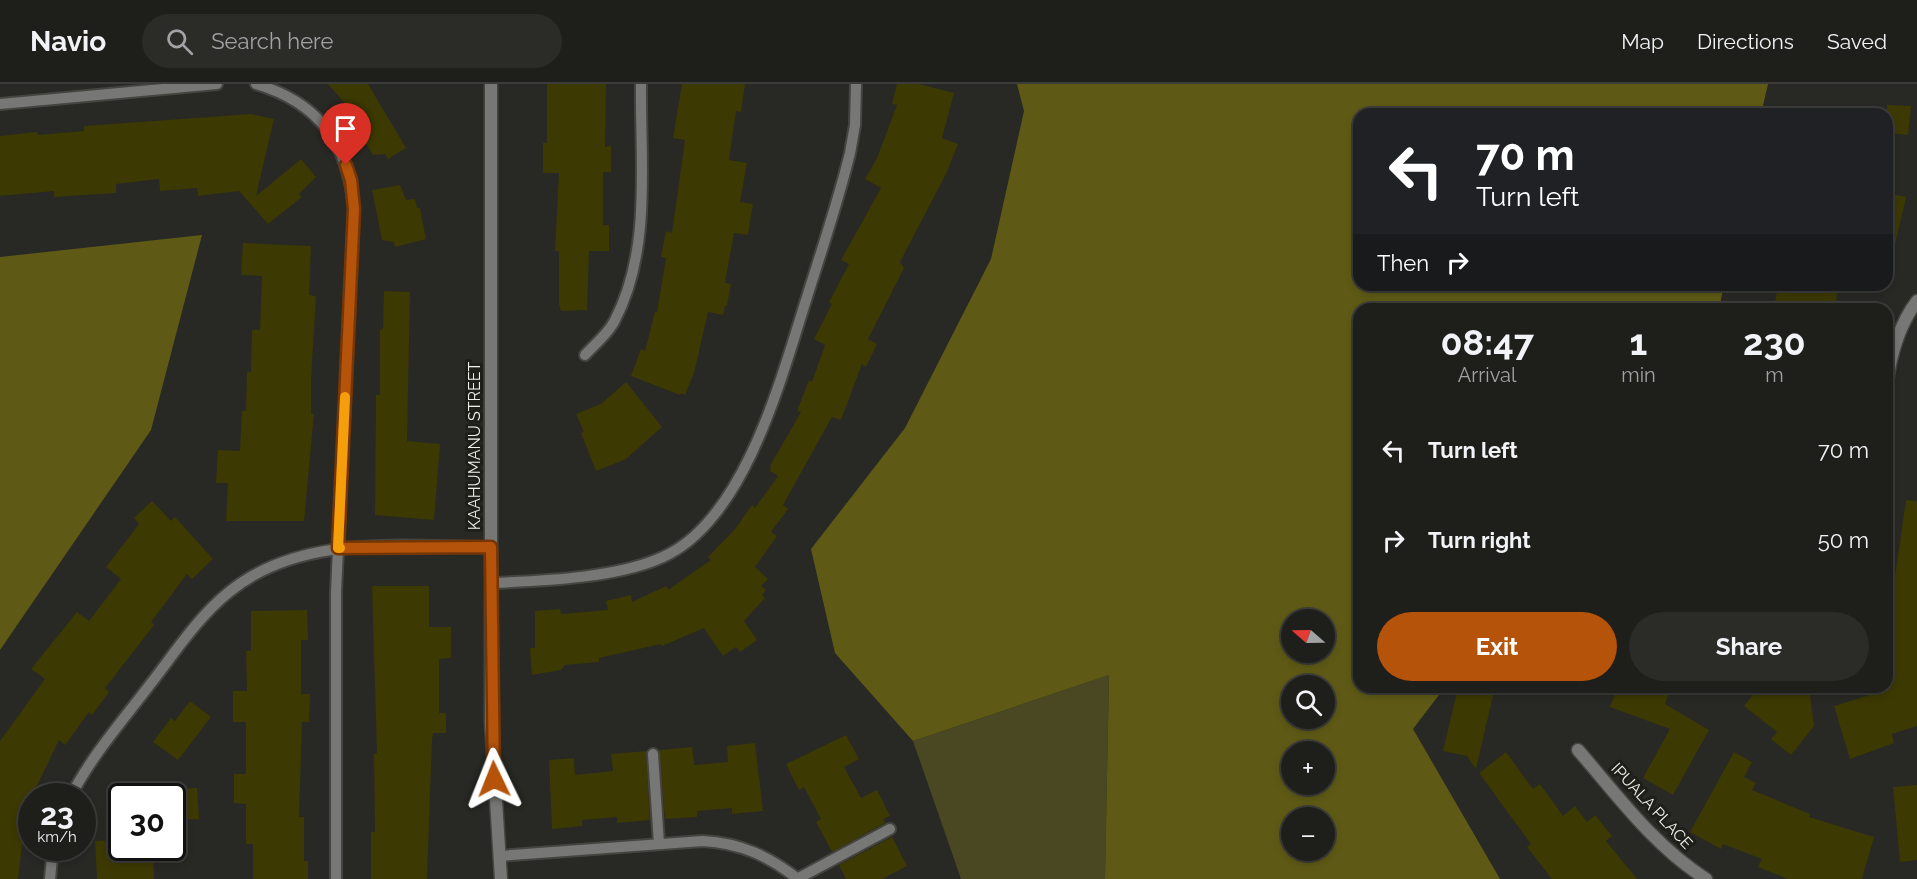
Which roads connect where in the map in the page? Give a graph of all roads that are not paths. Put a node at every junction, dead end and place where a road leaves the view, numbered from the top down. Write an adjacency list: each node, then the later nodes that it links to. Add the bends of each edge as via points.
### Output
1 (217, 84): 6 (lane)
2 (256, 84): 11 (lane, via 290,96 320,121 341,150 351,180 354,209)
3 (491, 84): 10 (street, KAAHUMANU STREET)
4 (641, 84): 9 (lane, via 640,220 634,266 614,322)
5 (856, 84): 12 (lane, via 855,125 846,171 772,407 751,455 719,508 688,541 650,563 608,572)
6 (0, 104)
7 (1917, 301): 8 (street, via 1902,326)
8 (1893, 353)
9 (585, 355)
10 (491, 547): 11 (lane); 12 (street, KAAHUMANU STREET)
11 (338, 548): 15 (lane, via 268,567 227,593 182,643); 21 (lane)
12 (491, 583): 18 (street, KAAHUMANU STREET, via 491,722)
13 (1578, 750): 24 (street, IPUALA PLACE, via 1657,841)
14 (653, 754): 17 (lane)
15 (79, 783)
16 (890, 829): 23 (lane)
17 (659, 844): 18 (lane); 23 (lane, via 725,842 761,855)
18 (499, 856): 22 (street, KAAHUMANU STREET)
19 (52, 861): 20 (lane)
20 (50, 879)
21 (336, 879)
22 (501, 879)
23 (798, 879)
24 (1706, 879)

